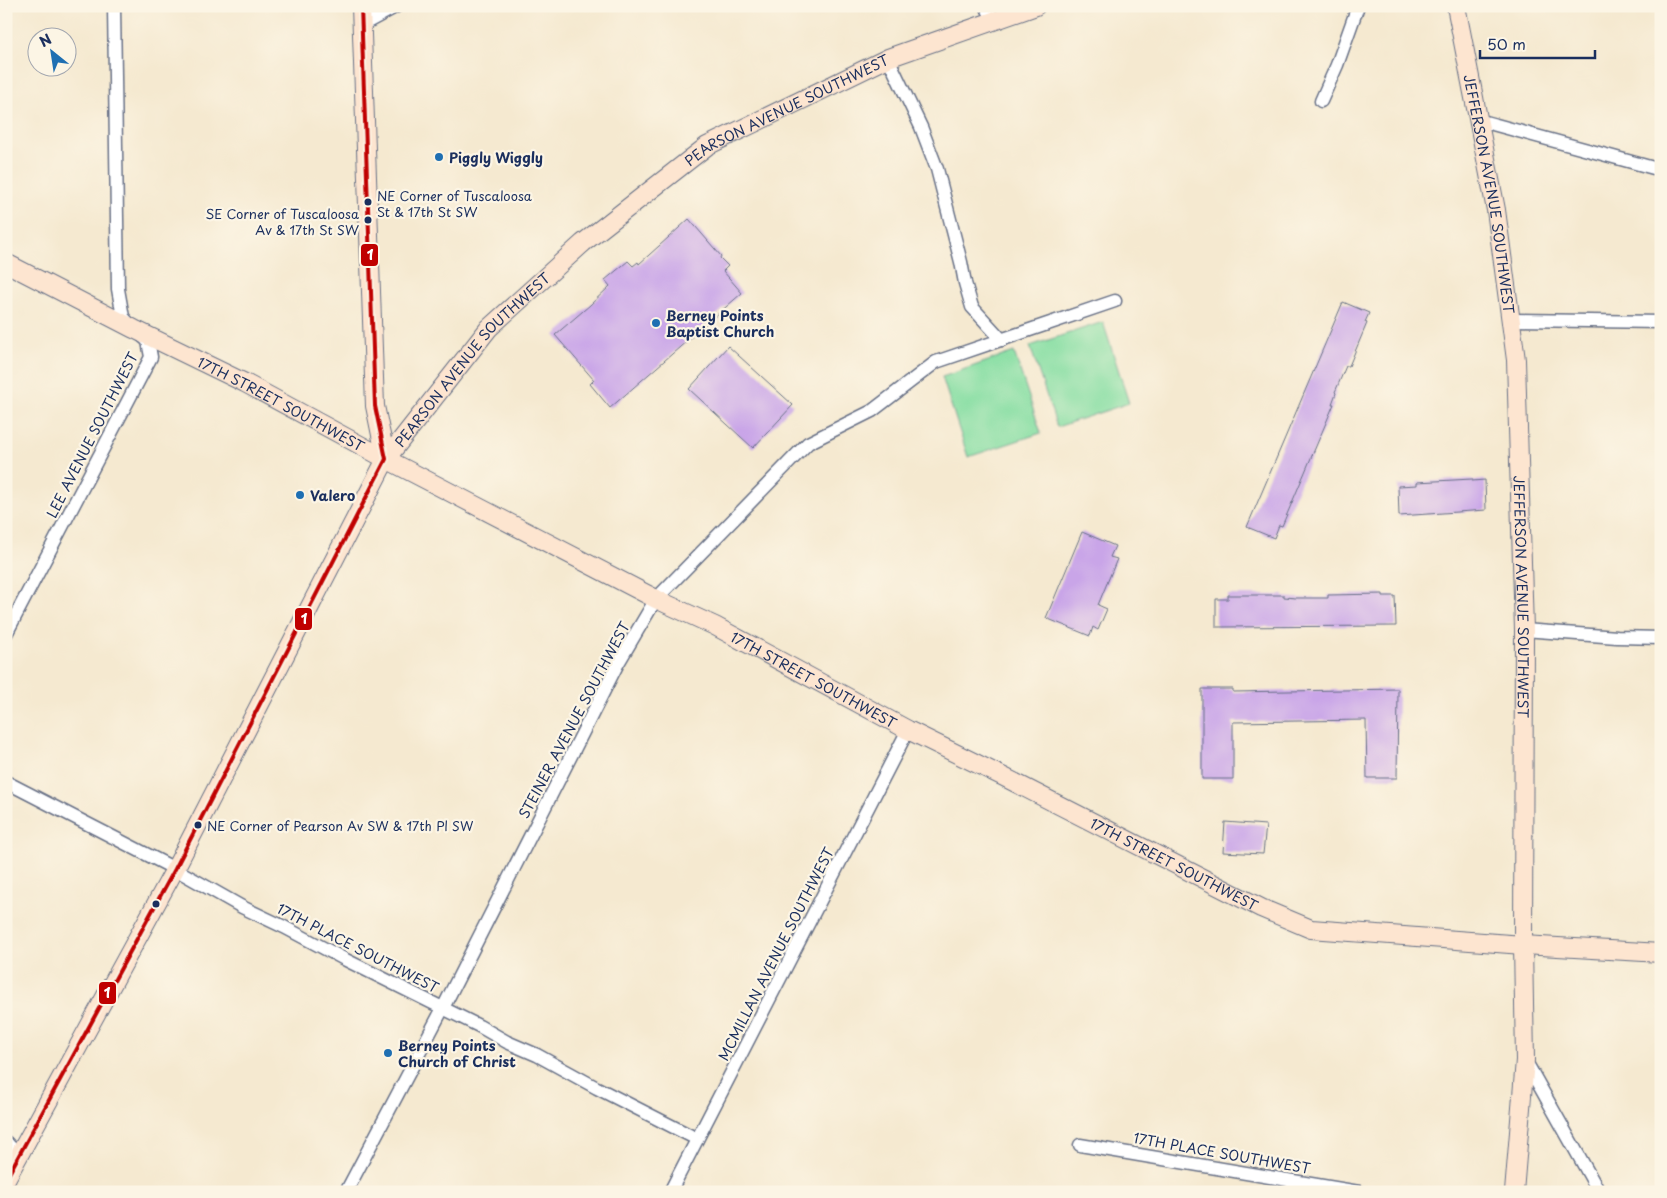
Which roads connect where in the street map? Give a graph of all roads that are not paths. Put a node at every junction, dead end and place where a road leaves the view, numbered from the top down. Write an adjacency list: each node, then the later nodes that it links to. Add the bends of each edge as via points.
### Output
1 (114, 6): 17 (street, LEE AVENUE SOUTHWEST, via 118,289 123,317)
2 (361, 6): 8 (street)
3 (397, 6): 8 (street)
4 (1036, 6): 7 (street, PEARSON AVENUE SOUTHWEST)
5 (1358, 6): 10 (street)
6 (1456, 6): 11 (street, JEFFERSON AVENUE SOUTHWEST)
7 (990, 14): 9 (street, PEARSON AVENUE SOUTHWEST)
8 (362, 25): 19 (street, via 375,406)
9 (888, 58): 18 (street, via 937,169 972,307); 19 (street, PEARSON AVENUE SOUTHWEST, via 708,146 582,243 490,328)
10 (1321, 102)
11 (1478, 120): 12 (street); 15 (street, JEFFERSON AVENUE SOUTHWEST, via 1496,210)
12 (1661, 170)
13 (6, 263): 17 (street, 17TH STREET SOUTHWEST)
14 (1115, 301): 18 (street, STEINER AVENUE SOUTHWEST)
15 (1511, 320): 16 (street); 21 (street, JEFFERSON AVENUE SOUTHWEST, via 1516,360)
16 (1661, 322)
17 (134, 329): 19 (street, 17TH STREET SOUTHWEST, via 246,383); 22 (street, LEE AVENUE SOUTHWEST, via 148,341 151,357)
18 (1002, 340): 20 (street, STEINER AVENUE SOUTHWEST, via 936,362 872,412 808,443)
19 (386, 459): 20 (street, 17TH STREET SOUTHWEST); 26 (street, PEARSON AVENUE SOUTHWEST)
20 (656, 599): 24 (street, 17TH STREET SOUTHWEST, via 715,626); 29 (street, STEINER AVENUE SOUTHWEST, via 617,665)
21 (1524, 630): 23 (street); 27 (street, JEFFERSON AVENUE SOUTHWEST)
22 (6, 634)
23 (1661, 638)
24 (908, 730): 27 (street, 17TH STREET SOUTHWEST, via 1261,908 1311,929); 31 (street, MCMILLAN AVENUE SOUTHWEST)
25 (6, 782): 26 (street, 17TH PLACE SOUTHWEST)
26 (175, 869): 29 (street, 17TH PLACE SOUTHWEST, via 242,907); 34 (street, PEARSON AVENUE SOUTHWEST)
27 (1522, 945): 28 (street, 17TH STREET SOUTHWEST); 30 (street, JEFFERSON AVENUE SOUTHWEST)
28 (1661, 953)
29 (443, 1008): 31 (street, 17TH PLACE SOUTHWEST); 36 (street, STEINER AVENUE SOUTHWEST)
30 (1525, 1060): 39 (street, JEFFERSON AVENUE SOUTHWEST); 40 (street)
31 (697, 1139): 37 (street, MCMILLAN AVENUE SOUTHWEST)
32 (6, 1142): 34 (street)
33 (1080, 1145): 38 (street, 17TH PLACE SOUTHWEST)
34 (19, 1156): 35 (street, PEARSON AVENUE SOUTHWEST)
35 (6, 1179)
36 (346, 1192)
37 (670, 1192)
38 (1359, 1192)
39 (1514, 1192)
40 (1599, 1192)

